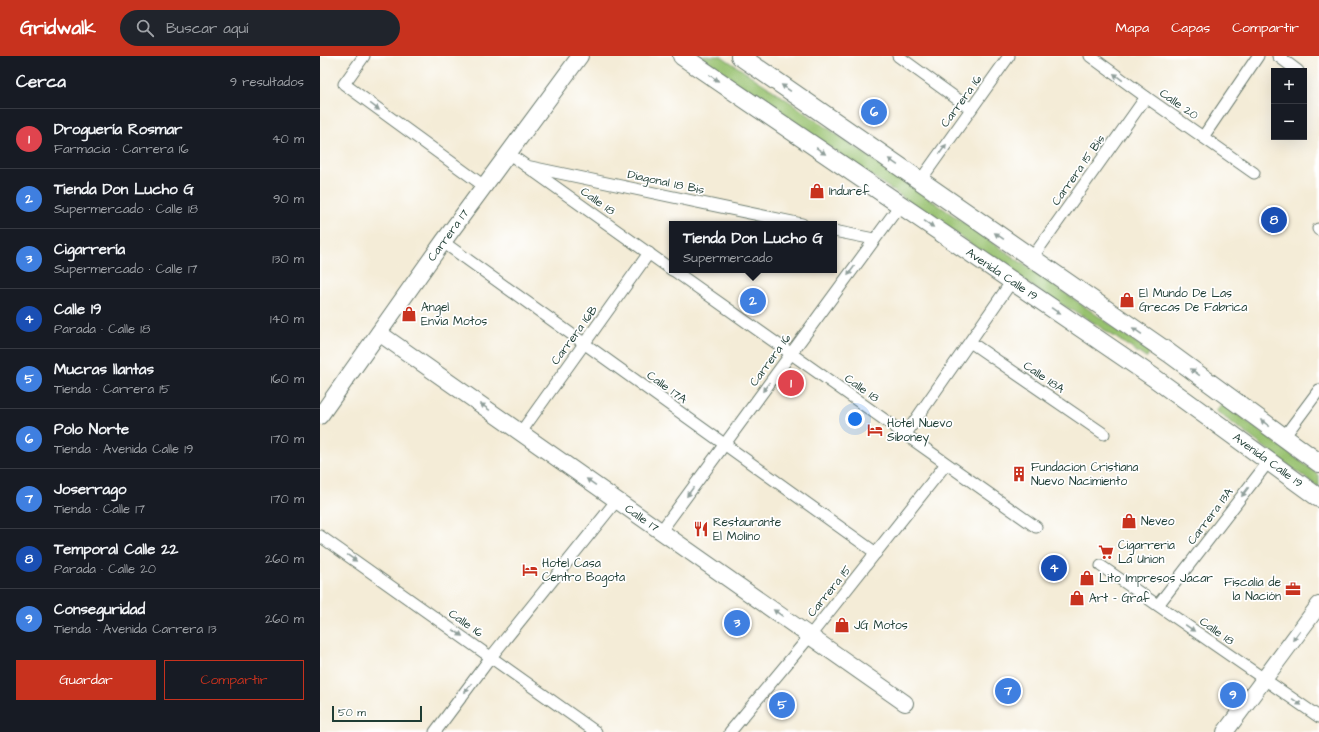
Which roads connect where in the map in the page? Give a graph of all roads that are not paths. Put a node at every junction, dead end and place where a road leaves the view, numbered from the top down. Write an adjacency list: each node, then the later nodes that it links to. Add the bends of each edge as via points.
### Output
1 (364, 56): 18 (street, one-way to 18, via 344,84)
2 (580, 56): 14 (street, Carrera 17)
3 (682, 56): 19 (main road, Avenida Calle 19, one-way to 19)
4 (740, 56): 17 (main road, one-way to 4)
5 (898, 56): 12 (street)
6 (1009, 56): 12 (street, Carrera 16)
7 (1090, 56): 11 (street, Calle 20, one-way to 7)
8 (1258, 56): 13 (street)
9 (1278, 56): 10 (street)
10 (1294, 68)
11 (1146, 97): 13 (street, Calle 20); 25 (street, Carrera 15 Bis)
12 (971, 110): 17 (street, Carrera 16, one-way to 12)
13 (1203, 137): 16 (street, Calle 20)
14 (508, 153): 15 (street, Calle 18); 18 (street, Carrera 17)
15 (526, 166): 20 (street, Diagonal 18 Bis); 24 (street, Calle 18)
16 (1254, 173)
17 (920, 181): 25 (main road, one-way to 17)
18 (484, 186): 23 (street, Carrera 17)
19 (900, 204): 22 (street, Carrera 16); 28 (main road, Avenida Calle 19, one-way to 28)
20 (788, 221)
21 (837, 232): 22 (street)
22 (874, 240): 32 (street, Carrera 16, one-way to 32)
23 (442, 242): 29 (street, Carrera 17); 31 (street, Calle 17A)
24 (649, 254): 26 (street, Calle 18); 31 (street, Carrera 16B)
25 (1032, 258): 38 (main road, one-way to 25)
26 (669, 268)
27 (676, 273): 32 (street, Calle 18)
28 (1012, 281): 30 (street); 40 (main road, Avenida Calle 19, one-way to 40, via 1157,380)
29 (379, 332): 34 (street, Carrera 17); 35 (street, Calle 17, one-way to 29)
30 (970, 342): 36 (street, Calle 18A); 37 (street)
31 (584, 344): 35 (street, Carrera 16B); 39 (street, Calle 17A)
32 (791, 354): 37 (street, Calle 18); 39 (street, Carrera 16, one-way to 39)
33 (1319, 390): 38 (street)
34 (320, 416)
35 (521, 432): 44 (street, Calle 17, one-way to 35)
36 (1104, 434)
37 (905, 435): 42 (street, Calle 18)
38 (1284, 437): 41 (main road)
39 (725, 444): 46 (street, Carrera 16, one-way to 46); 48 (street, Calle 17A)
40 (1269, 461): 43 (main road, Avenida Calle 19); 50 (street, Carrera 13A, one-way to 50)
41 (1319, 463)
42 (946, 464): 45 (street, Calle 18); 48 (street, Carrera 15)
43 (1319, 498)
44 (617, 500): 46 (street, Calle 17); 53 (street)
45 (1036, 527)
46 (661, 531): 52 (street, Calle 17, one-way to 46)
47 (320, 536): 53 (street, Calle 16, one-way to 53)
48 (876, 553): 52 (street, Carrera 15)
49 (1101, 566): 50 (street, Calle 18)
50 (1158, 605): 54 (street, Calle 18, one-way to 54)
51 (1319, 605): 54 (street, one-way to 54)
52 (810, 636): 55 (street, Calle 17); 59 (street, Carrera 15)
53 (491, 657): 57 (street, one-way to 57); 58 (street, Calle 16)
54 (1265, 679): 56 (street, Calle 18, one-way to 56); 60 (street)
55 (905, 703)
56 (1319, 717)
57 (435, 732)
58 (596, 732)
59 (730, 732)
60 (1225, 732)

